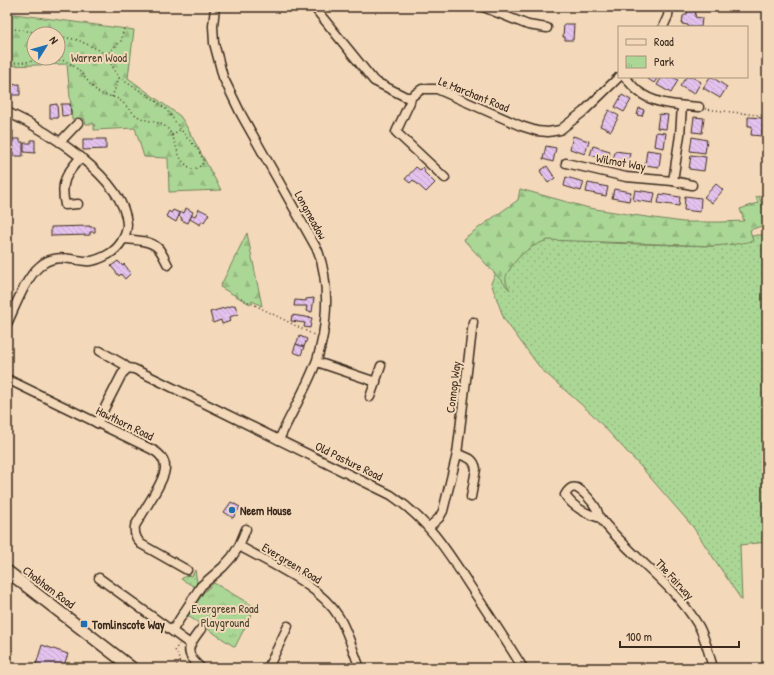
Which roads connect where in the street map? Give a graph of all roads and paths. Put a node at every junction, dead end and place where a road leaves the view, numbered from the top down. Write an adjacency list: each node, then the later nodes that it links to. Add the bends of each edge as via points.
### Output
1 (215, 7): 41 (street, Longmeadow, via 214,43 223,77 322,262 327,309)
2 (314, 7): 19 (street, via 374,81)
3 (484, 7): 8 (street, via 528,25)
4 (669, 7): 5 (street)
5 (663, 26)
6 (7, 28): 9 (path)
7 (124, 28): 11 (path, via 121,41)
8 (546, 28)
9 (26, 31)
10 (66, 38): 11 (path, via 78,40)
11 (106, 55): 15 (path)
12 (66, 61): 18 (path, via 99,93)
13 (26, 62): 14 (path)
14 (7, 64)
15 (119, 78): 18 (path); 25 (path, via 166,109)
16 (618, 78): 19 (street, Le Marchant Road, via 560,130 548,132 521,126 437,89 422,89)
17 (626, 78): 20 (street, via 644,96 666,104)
18 (112, 97): 26 (path, via 139,117 162,124)
19 (411, 97): 30 (street, via 396,132)
20 (682, 106): 21 (street); 31 (street)
21 (699, 107): 23 (path)
22 (7, 112): 27 (street)
23 (767, 116)
24 (78, 123): 27 (street)
25 (181, 129): 26 (path); 26 (path, via 204,161 198,167 192,169 184,164 176,150)
26 (172, 135)
27 (60, 142): 28 (street)
28 (81, 157): 33 (street, via 69,170 63,192 65,205); 34 (street, via 107,182 120,201 126,220)
29 (565, 162): 31 (street, Wilmot Way, via 626,177)
30 (445, 178)
31 (673, 181): 32 (street, Wilmot Way)
32 (692, 185)
33 (78, 204)
34 (123, 240): 35 (street, via 152,244 158,248); 38 (street, via 110,254 96,260 55,258 45,262 30,277)
35 (168, 265)
36 (241, 298): 39 (path)
37 (473, 322): 49 (street, Connop Way)
38 (7, 324)
39 (318, 337)
40 (100, 351): 43 (street, Old Pasture Road)
41 (317, 362): 45 (street); 48 (street, Longmeadow)
42 (381, 366): 45 (street)
43 (128, 368): 47 (street, via 122,374); 48 (street, Old Pasture Road, via 138,370)
44 (7, 379): 47 (street, Hawthorn Road)
45 (376, 382): 46 (street)
46 (370, 397)
47 (97, 423): 55 (street, Hawthorn Road, via 154,451 162,458 164,477 135,526 135,532 141,544)
48 (279, 440): 52 (street, Old Pasture Road, via 391,495 412,510)
49 (457, 454): 50 (street, via 471,458 476,465); 52 (street, Connop Way, via 443,511)
50 (471, 497)
51 (600, 518): 69 (street, The Fairway, via 671,589 699,625)
52 (429, 527): 68 (street, Old Pasture Road)
53 (246, 529): 54 (street)
54 (239, 546): 60 (street, via 223,567 201,586); 67 (street, Evergreen Road, via 310,587 326,600 342,622)
55 (187, 570)
56 (7, 571): 63 (main road, Chobham Road)
57 (99, 578): 60 (street)
58 (288, 626): 66 (street)
59 (201, 629): 62 (street)
60 (172, 631): 62 (street)
61 (180, 642): 64 (path, via 174,650 180,661)
62 (190, 644): 65 (street, via 191,654)
63 (132, 668)
64 (174, 668)
65 (201, 668)
66 (268, 668)
67 (360, 668)
68 (523, 668)
69 (713, 668)

